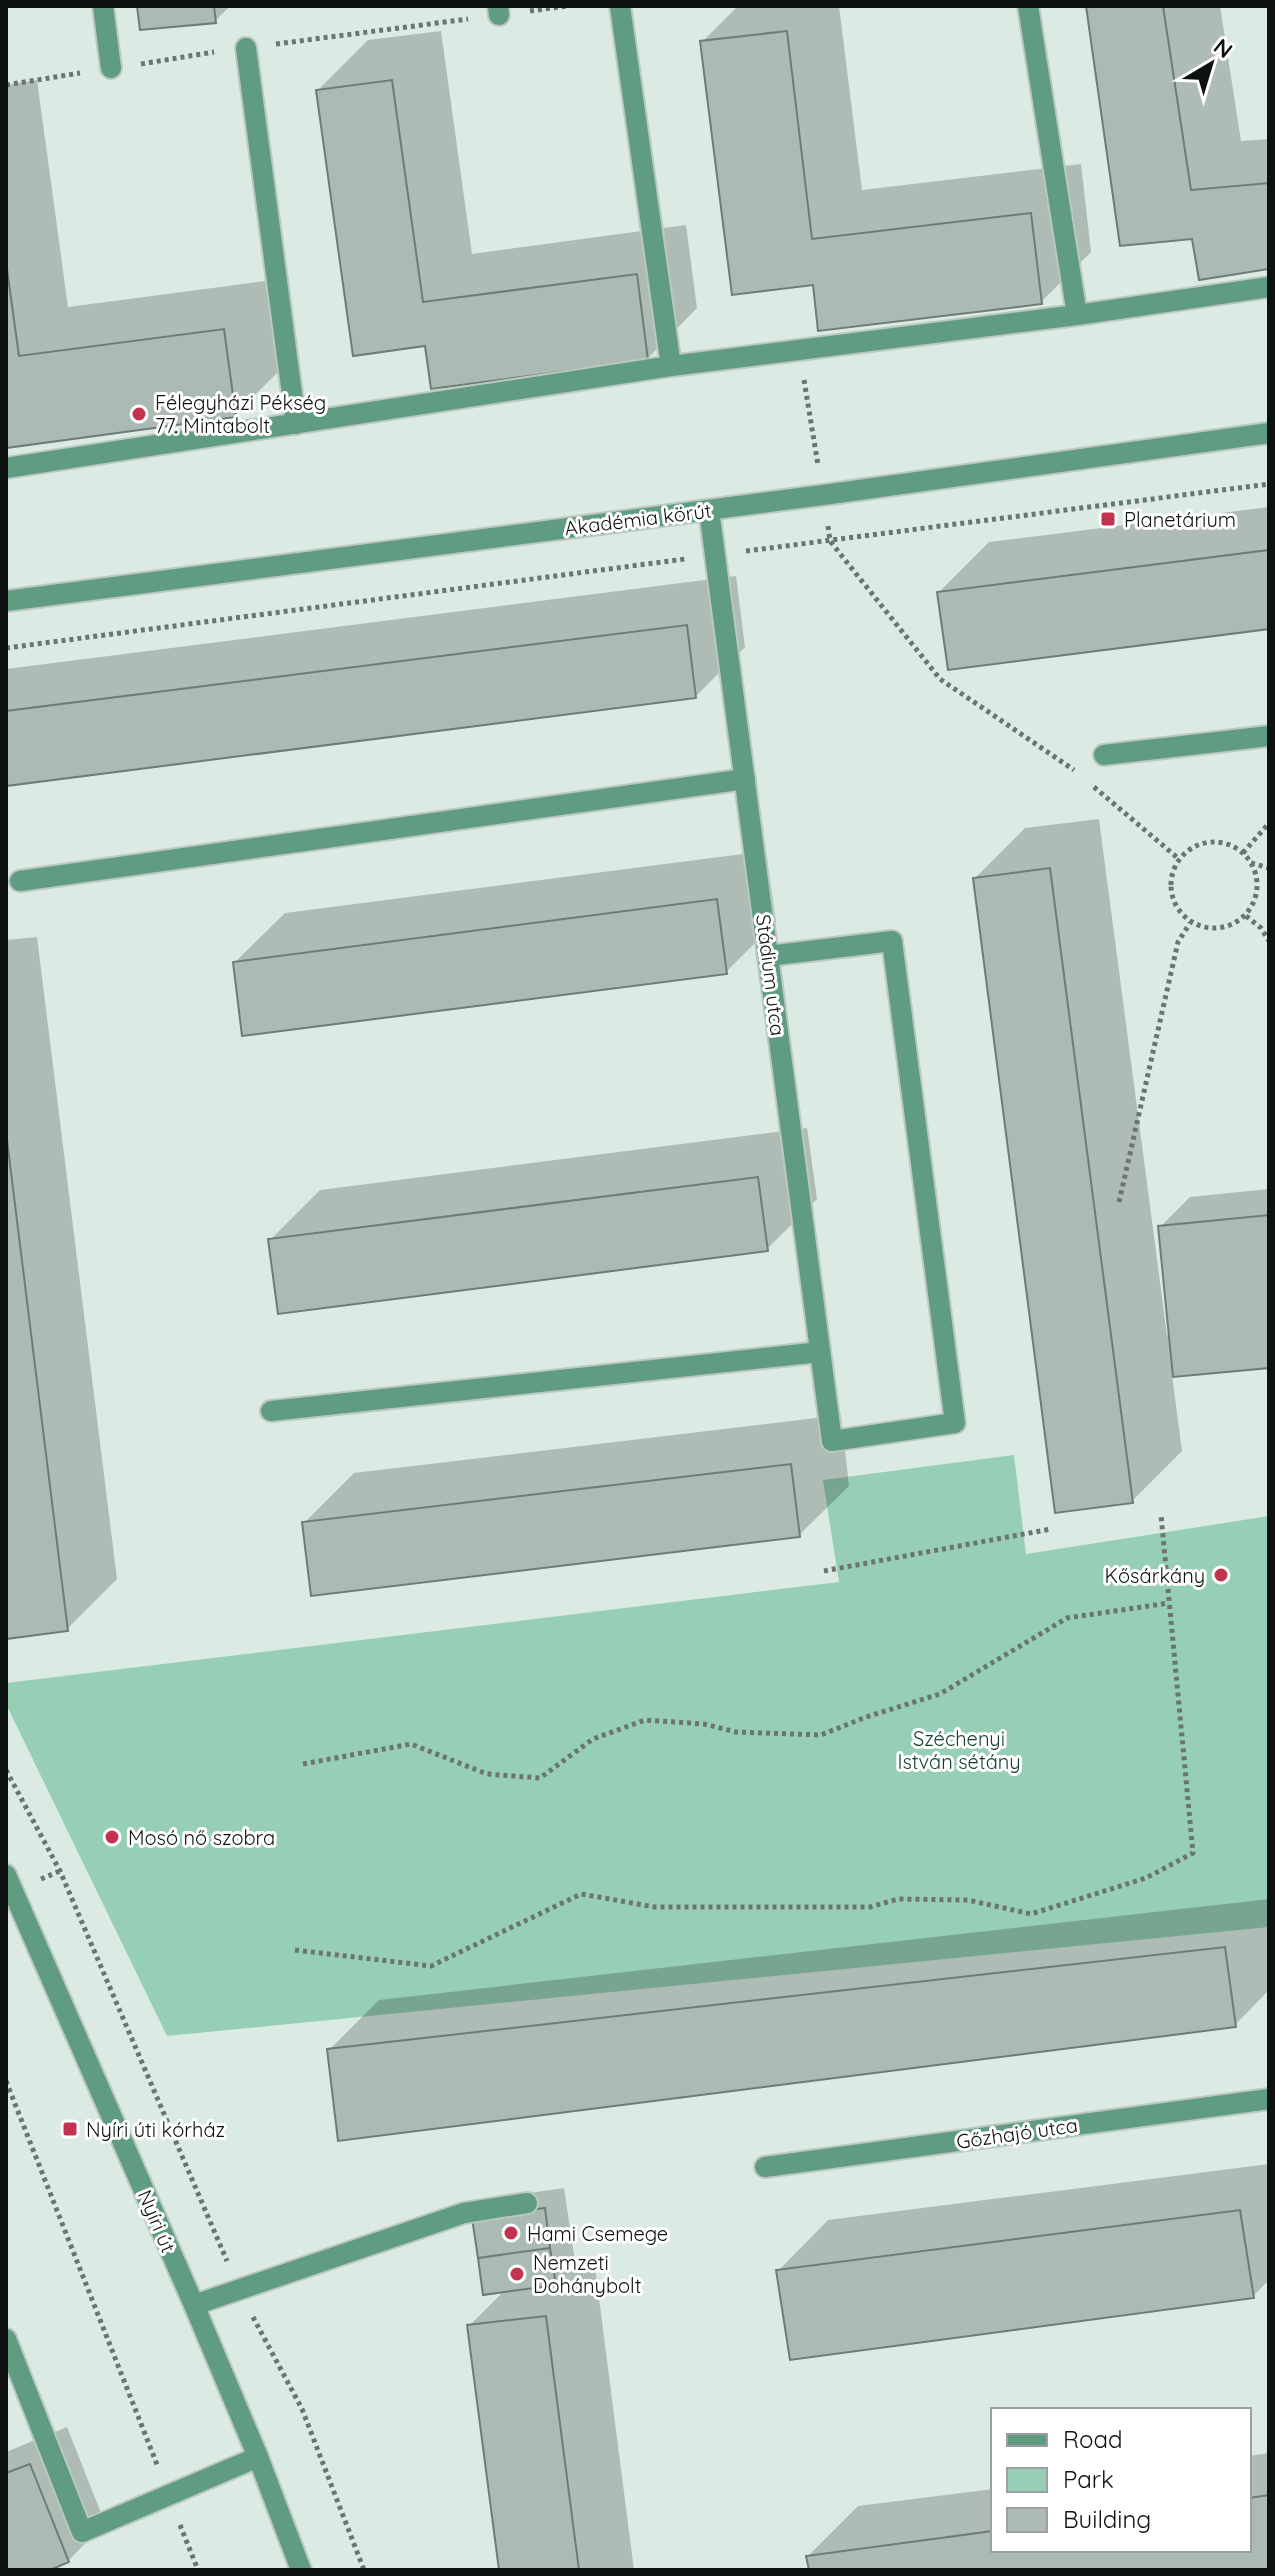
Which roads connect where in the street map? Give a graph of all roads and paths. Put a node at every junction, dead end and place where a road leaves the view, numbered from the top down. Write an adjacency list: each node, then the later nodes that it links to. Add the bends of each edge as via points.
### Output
1 (103, 6): 7 (street)
2 (567, 6): 5 (path)
3 (620, 6): 12 (street)
4 (1028, 6): 10 (street)
5 (499, 10): 6 (path)
6 (246, 48): 7 (path); 13 (street)
7 (111, 68): 8 (path)
8 (6, 85)
9 (1269, 287): 10 (street)
10 (1077, 315): 11 (street)
11 (800, 350): 12 (street); 17 (path)
12 (671, 366): 13 (street)
13 (296, 424): 15 (street)
14 (1269, 433): 17 (street, Akadémia körút)
15 (6, 468)
16 (1269, 484): 19 (path)
17 (823, 495): 18 (street, Akadémia körút); 19 (path)
18 (709, 510): 20 (street, Stádium utca); 21 (street, Akadémia körút)
19 (830, 541): 20 (path); 25 (path, via 940,679)
20 (715, 554): 22 (path); 26 (street, Stádium utca)
21 (6, 601)
22 (6, 648)
23 (1269, 736): 24 (street)
24 (1104, 755)
25 (1074, 771)
26 (745, 779): 33 (street); 37 (street, Stádium utca)
27 (1086, 780): 30 (path)
28 (1269, 823): 29 (path)
29 (1243, 853): 30 (path, via 1231,845 1202,843); 31 (path)
30 (1179, 859): 35 (path, via 1170,886 1173,900)
31 (1251, 863): 32 (path); 34 (path, via 1257,890)
32 (1269, 868)
33 (20, 881)
34 (1246, 916): 35 (path, via 1219,929); 36 (path)
35 (1190, 923): 38 (path, via 1178,942)
36 (1269, 941)
37 (768, 956): 39 (street, Stádium utca); 39 (street, Stádium utca, via 892,941 955,1423 832,1441)
38 (1119, 1202)
39 (820, 1352): 40 (street)
40 (271, 1411)
41 (1161, 1515): 44 (path)
42 (1051, 1529): 43 (path)
43 (824, 1571)
44 (1169, 1603): 45 (path, via 1067,1618 940,1694 821,1735 736,1732 645,1720 593,1739 540,1778 487,1774 411,1744); 48 (path, via 1193,1853 1146,1878 1031,1914 968,1900 898,1899 870,1907 655,1907 581,1894 431,1966)
45 (303, 1764)
46 (6, 1770): 53 (path, via 60,1871)
47 (6, 1875): 54 (street, Nyíri út)
48 (295, 1950)
49 (6, 2081): 57 (path)
50 (1269, 2099): 51 (street, Gőzhajó utca)
51 (765, 2167)
52 (527, 2203): 53 (street, via 464,2213)
53 (239, 2289): 54 (street); 60 (path, via 302,2409)
54 (194, 2305): 56 (street, Nyíri út)
55 (6, 2339): 57 (street, via 82,2532)
56 (258, 2457): 57 (street); 59 (street, Nyíri út)
57 (169, 2497): 58 (path)
58 (198, 2570)
59 (301, 2570)
60 (364, 2570)

